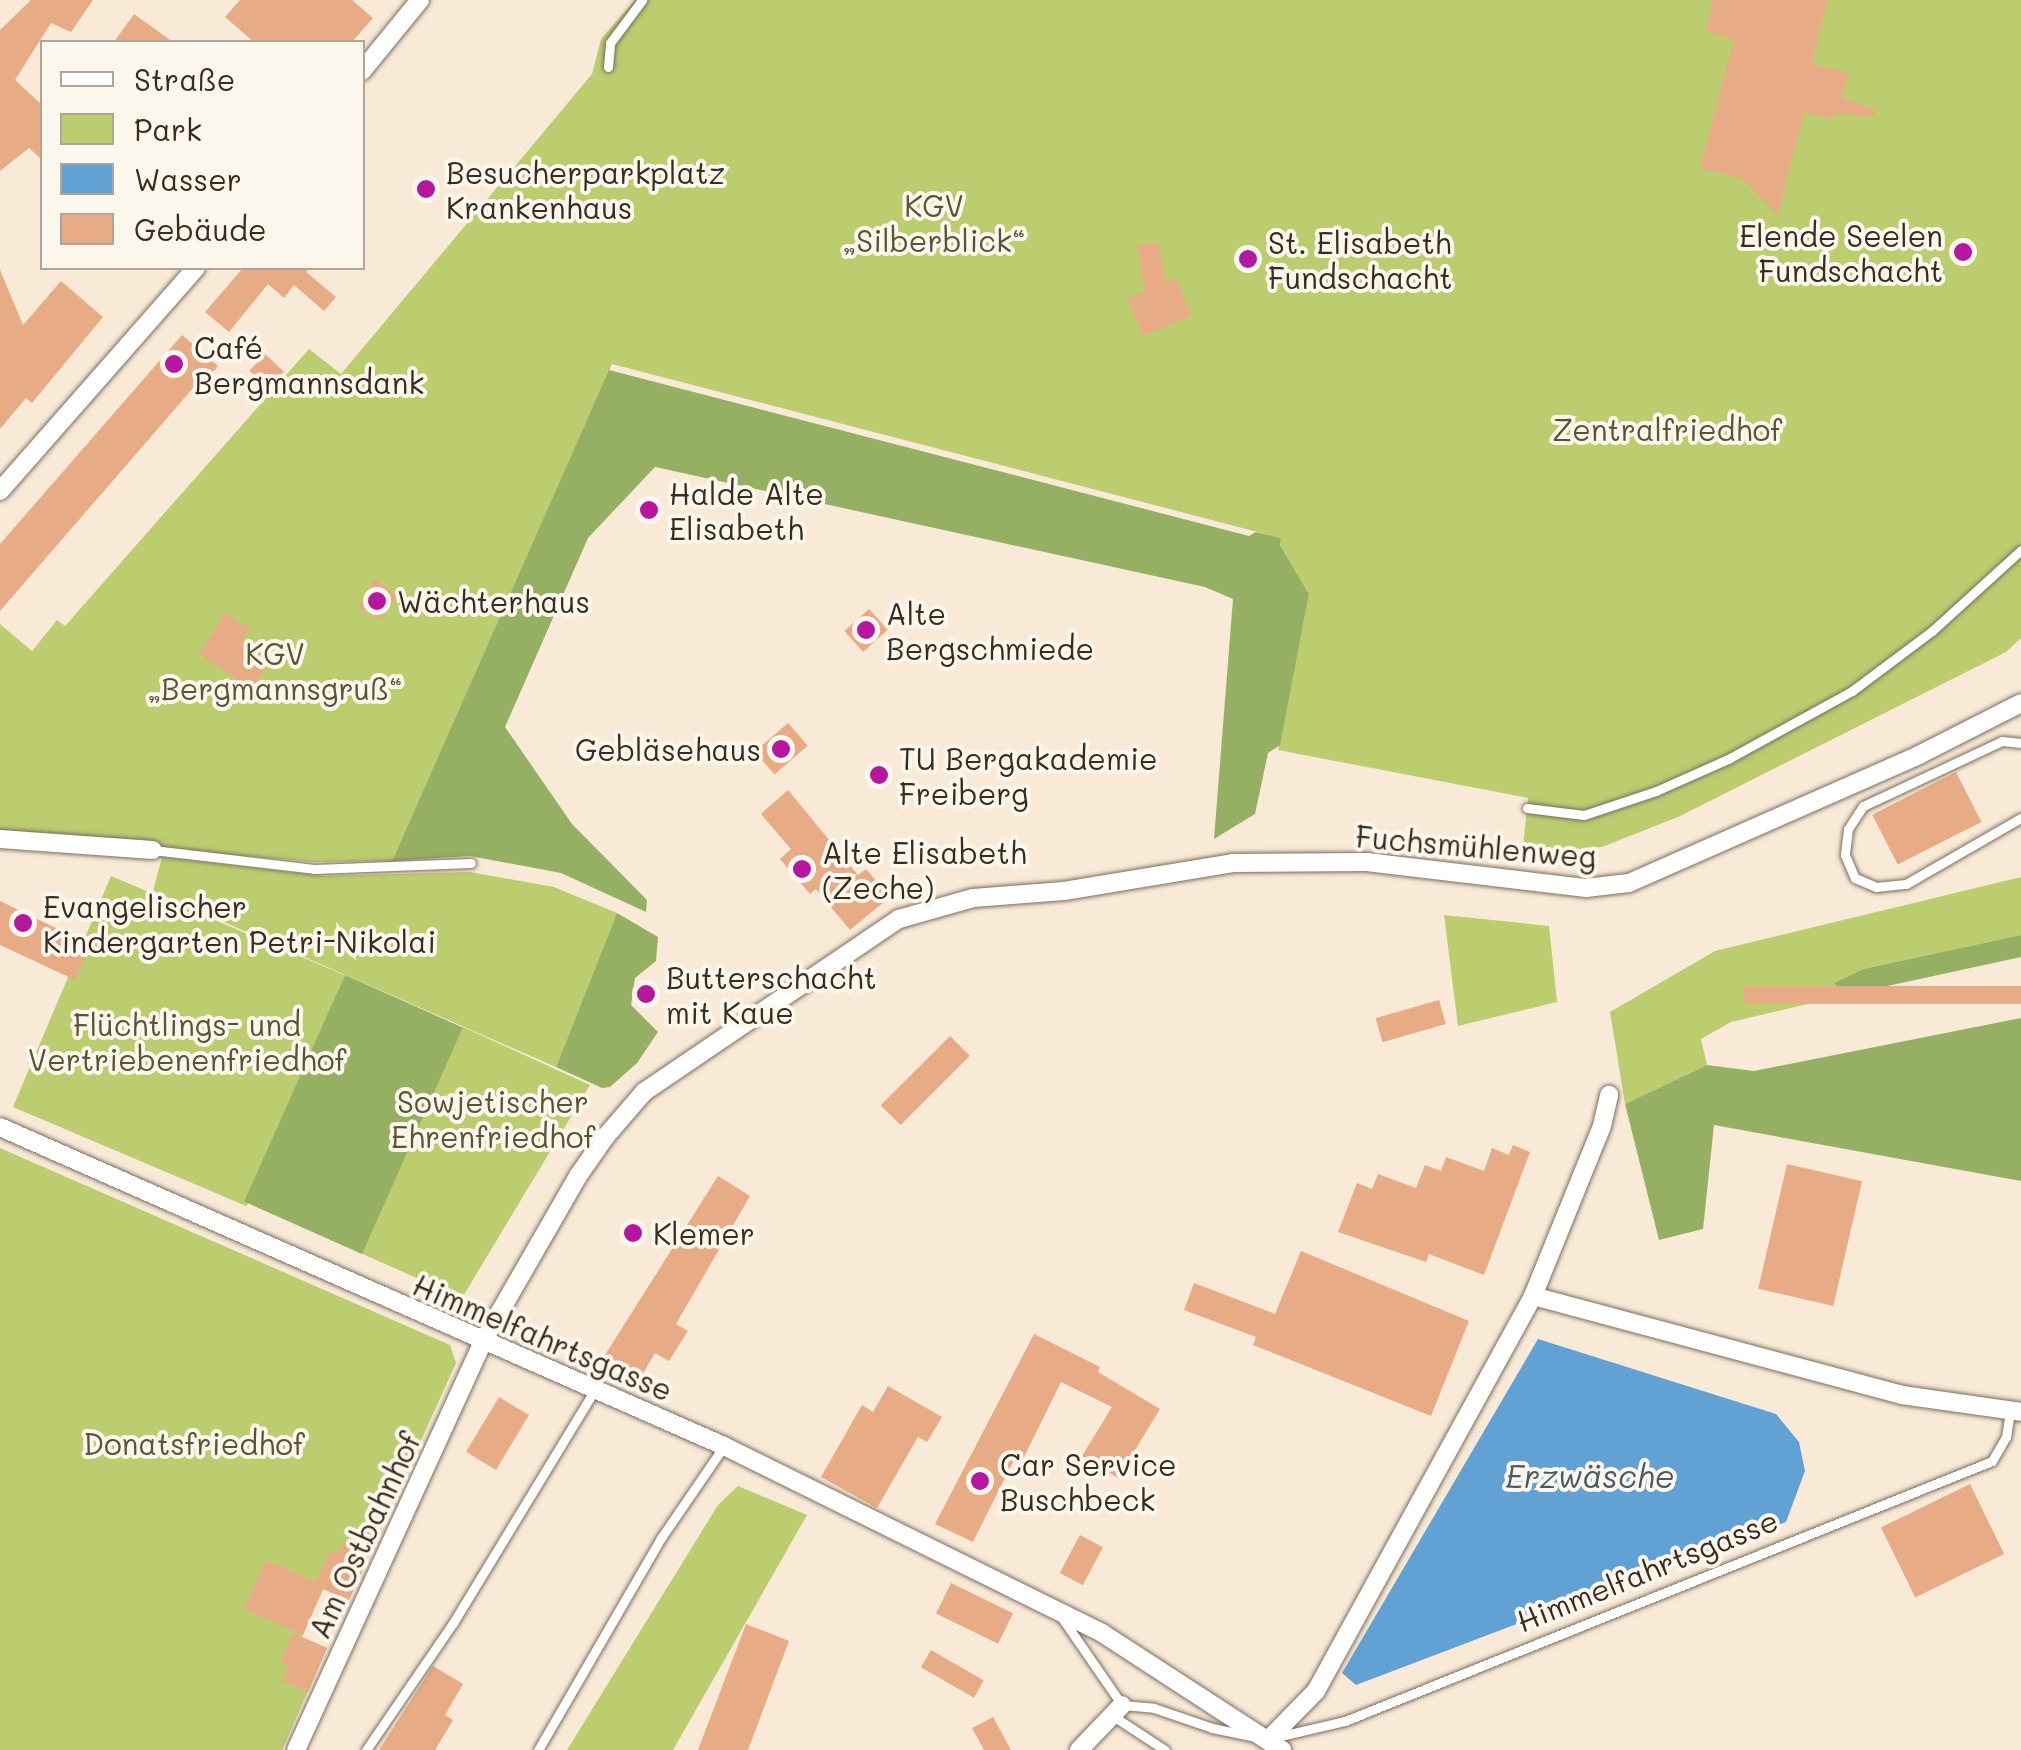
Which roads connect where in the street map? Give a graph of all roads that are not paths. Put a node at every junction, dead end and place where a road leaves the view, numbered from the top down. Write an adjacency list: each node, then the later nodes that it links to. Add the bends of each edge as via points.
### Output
1 (420, 0): 3 (street)
2 (642, 0): 4 (lane, via 610,43)
3 (365, 67)
4 (608, 67)
5 (194, 270): 6 (street)
6 (0, 492)
7 (2021, 550): 10 (lane, via 1852,691 1739,753 1584,815)
8 (2021, 702): 18 (street, Fuchsmühlenweg, via 1919,755 1629,882 1586,888 1367,862 1233,863 1064,891 973,898 899,919 644,1092 578,1176)
9 (2021, 743): 11 (lane, via 2002,741 1863,806 1848,829 1845,854 1856,878 1876,887 1906,884)
10 (1527, 808)
11 (2021, 818)
12 (0, 839): 13 (street)
13 (153, 850): 14 (lane, via 314,870)
14 (471, 863)
15 (1609, 1095): 17 (street)
16 (0, 1127): 18 (street, Himmelfahrtsgasse)
17 (1534, 1296): 20 (street, Himmelfahrtsgasse, via 1902,1395); 24 (street, via 1316,1692)
18 (482, 1344): 19 (street, Himmelfahrtsgasse); 25 (street, Am Ostbahnhof)
19 (595, 1389): 21 (street, Himmelfahrtsgasse); 26 (lane, via 453,1623)
20 (2016, 1412): 24 (lane, Himmelfahrtsgasse, via 1992,1461)
21 (724, 1446): 22 (street, Himmelfahrtsgasse); 27 (lane, via 660,1538)
22 (1058, 1611): 23 (lane, Himmelfahrtsgasse); 24 (street, Himmelfahrtsgasse)
23 (1117, 1710): 24 (lane, Himmelfahrtsgasse, via 1154,1708); 28 (street); 29 (lane)
24 (1276, 1744)
25 (296, 1750)
26 (366, 1750)
27 (538, 1750)
28 (1079, 1750)
29 (1165, 1750)

